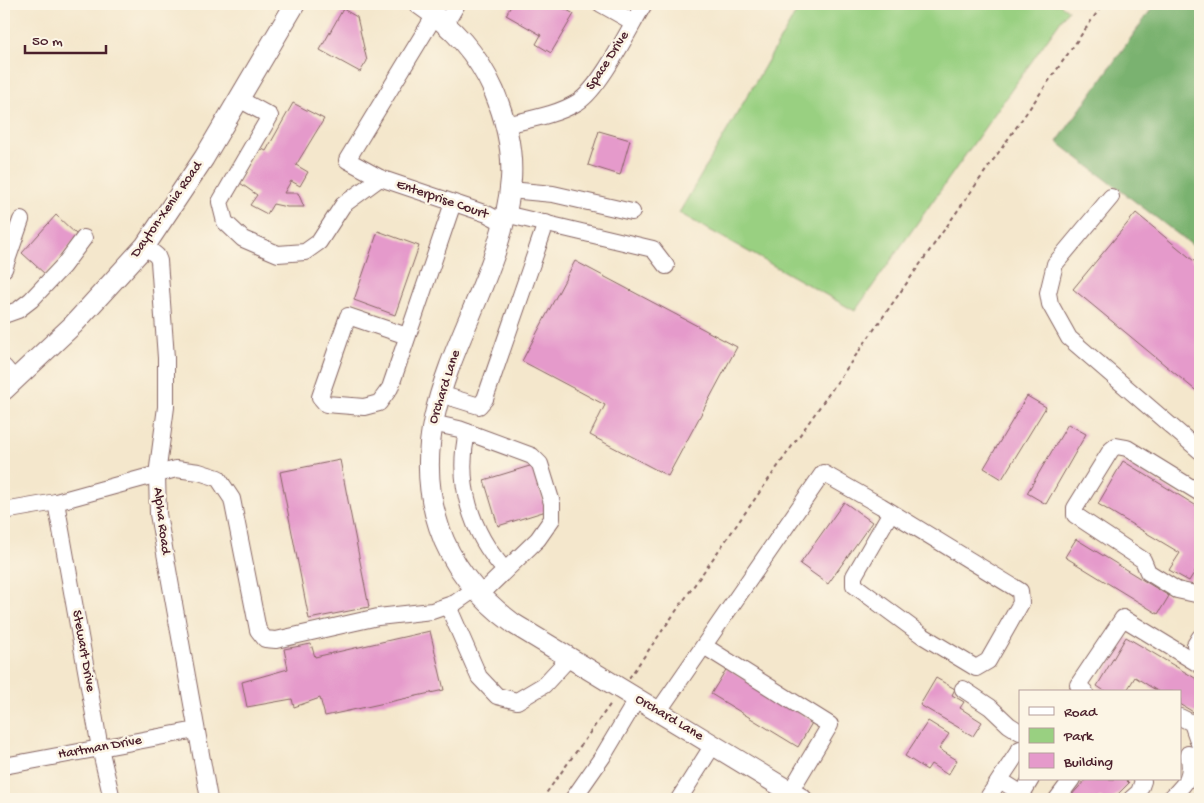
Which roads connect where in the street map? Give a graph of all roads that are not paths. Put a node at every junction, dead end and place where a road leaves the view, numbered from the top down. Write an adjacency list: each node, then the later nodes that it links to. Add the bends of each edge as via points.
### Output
1 (295, 4): 7 (main road, Dayton-Xenia Road)
2 (457, 4): 5 (street)
3 (602, 4): 6 (street)
4 (644, 4): 6 (street, Space Drive)
5 (433, 14): 8 (main road, Orchard Lane, via 478,62); 9 (street, Enterprise Court, via 347,160)
6 (633, 22): 8 (street, Space Drive, via 601,78 586,96 560,111)
7 (239, 99): 9 (street, via 270,116 220,202 225,222 243,239 278,254 305,252 319,242 343,205); 18 (main road, Dayton-Xenia Road)
8 (506, 125): 10 (main road, Orchard Lane, via 511,156)
9 (380, 178): 12 (street, Enterprise Court)
10 (510, 190): 13 (street, via 553,194); 14 (main road, Orchard Lane)
11 (1111, 197): 27 (street, via 1055,264 1048,294 1050,304 1069,338)
12 (453, 203): 14 (street, Enterprise Court); 22 (street)
13 (632, 212)
14 (505, 218): 16 (street, Enterprise Court); 24 (main road, Orchard Lane)
15 (21, 220): 20 (street)
16 (546, 224): 19 (street, Enterprise Court, via 653,249); 24 (street, via 485,398 479,406)
17 (84, 238): 21 (street, via 31,300)
18 (145, 246): 23 (main road, Dayton-Xenia Road, via 73,326); 28 (street, Alpha Road, via 159,261 166,358 166,407)
19 (666, 266)
20 (4, 269)
21 (4, 315)
22 (407, 336): 22 (street, via 390,388 379,403 364,407 326,404 320,397 348,316)
23 (8, 379)
24 (440, 394): 25 (main road, Orchard Lane)
25 (432, 423): 26 (street); 34 (main road, Orchard Lane, via 428,461 432,505 447,547)
26 (467, 432): 33 (street, via 463,477 468,506 494,558); 33 (street, via 532,456 540,464 552,503 552,518 538,539)
27 (1200, 451)
28 (157, 475): 30 (street); 36 (street, via 176,469 218,478 232,499 258,630 265,639 276,640 378,617); 45 (street, Alpha Road, via 158,514)
29 (1200, 493): 35 (street, via 1127,448 1116,446 1075,508 1076,515 1143,560 1148,572 1177,590)
30 (56, 502): 31 (street); 48 (street, Stewart Drive)
31 (4, 511)
32 (891, 512): 32 (street, via 1020,591 1022,603 988,661 976,668 923,636 854,585 854,576); 37 (street, via 824,473)
33 (506, 570): 34 (street)
34 (478, 592): 36 (street); 38 (main road, Orchard Lane, via 514,624)
35 (1200, 595)
36 (448, 606): 38 (street, via 479,677 497,696 517,701 544,685)
37 (704, 646): 43 (street); 56 (street, via 830,724)
38 (569, 658): 42 (main road, Orchard Lane)
39 (1200, 665): 41 (street, via 1123,618 1078,685)
40 (963, 689): 46 (street)
41 (1083, 690)
42 (629, 694): 43 (main road, Orchard Lane); 60 (street, via 603,756)
43 (658, 712): 47 (main road, Orchard Lane)
44 (1182, 718): 50 (street, via 1192,723)
45 (196, 730): 48 (street, Hartman Drive); 59 (street, Alpha Road)
46 (1019, 731)
47 (713, 745): 56 (main road, Orchard Lane); 61 (street)
48 (100, 748): 51 (street, Hartman Drive); 58 (street, Stewart Drive)
49 (1019, 751): 52 (street)
50 (1192, 751): 65 (street, via 1188,780)
51 (4, 766)
52 (1000, 780): 57 (street); 62 (street)
53 (1030, 780): 57 (street)
54 (1071, 780): 63 (street)
55 (1143, 780): 64 (street, via 1139,792)
56 (796, 796)
57 (1021, 796)
58 (112, 799)
59 (209, 799)
60 (573, 799)
61 (679, 799)
62 (987, 799)
63 (1057, 799)
64 (1131, 799)
65 (1170, 799)

